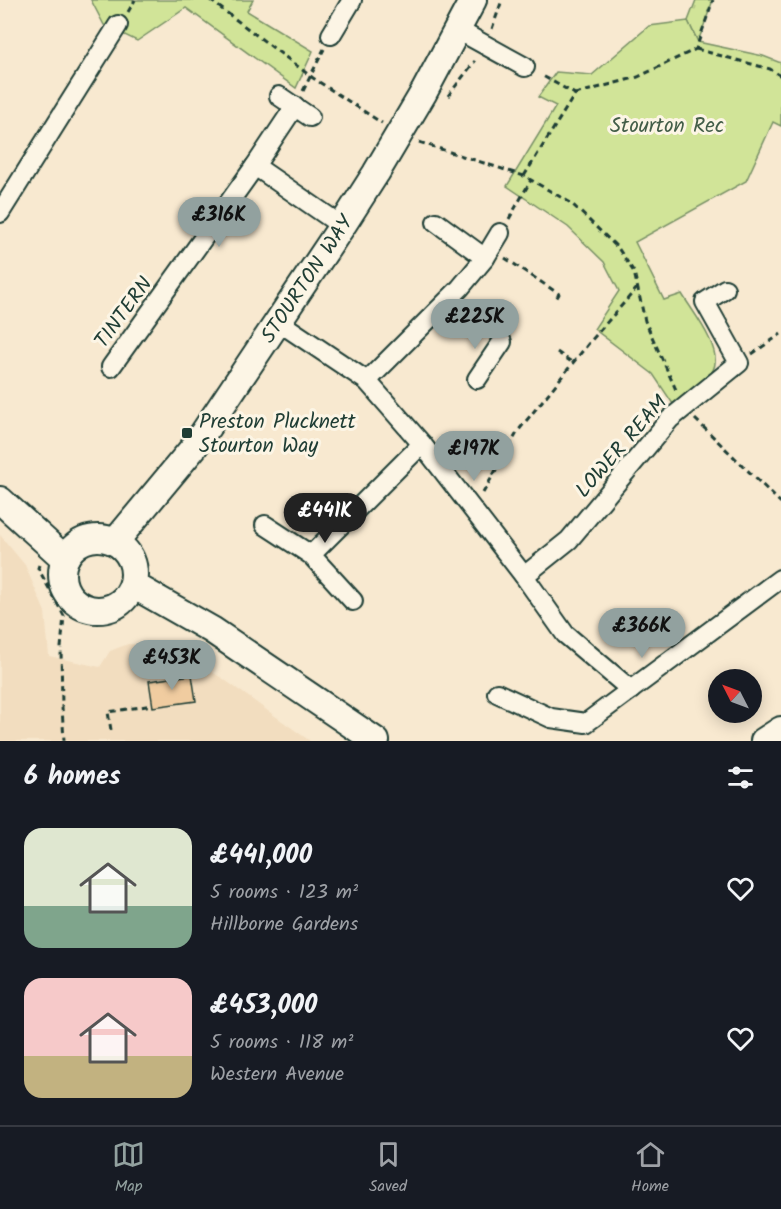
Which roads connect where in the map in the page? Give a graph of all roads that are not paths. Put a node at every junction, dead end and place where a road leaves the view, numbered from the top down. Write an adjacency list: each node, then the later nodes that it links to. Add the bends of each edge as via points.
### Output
1 (352, 0): 5 (street)
2 (472, 0): 4 (street, STOURTON WAY)
3 (118, 25): 9 (street)
4 (458, 30): 6 (street); 11 (street, STOURTON WAY)
5 (328, 33)
6 (525, 67)
7 (279, 96): 8 (street, TINTERN, via 303,111)
8 (255, 166): 11 (street); 17 (street, TINTERN)
9 (0, 213)
10 (436, 222): 13 (street)
11 (342, 226): 15 (street, STOURTON WAY)
12 (500, 233): 13 (street)
13 (488, 253): 19 (street, via 460,288)
14 (725, 289): 26 (street, LOWER REAM, via 705,302 738,363 670,419 569,540)
15 (279, 322): 19 (street); 23 (street, STOURTON WAY, via 194,447)
16 (502, 342): 18 (street)
17 (111, 367)
18 (477, 379)
19 (367, 381): 20 (street)
20 (422, 444): 25 (street); 26 (street)
21 (0, 500): 24 (street)
22 (264, 525): 25 (street)
23 (115, 542): 24 (street, via 92,538 72,549); 28 (street, via 134,565)
24 (58, 551): 28 (street, via 66,590 80,605 100,610 111,608 128,595)
25 (311, 555): 29 (street)
26 (524, 576): 30 (street, via 565,634)
27 (780, 579): 30 (street)
28 (133, 585): 33 (street, via 212,630)
29 (353, 601)
30 (631, 690): 31 (street, via 586,723 551,718)
31 (497, 693)
32 (781, 730): 34 (street)
33 (376, 741)
34 (764, 741)

